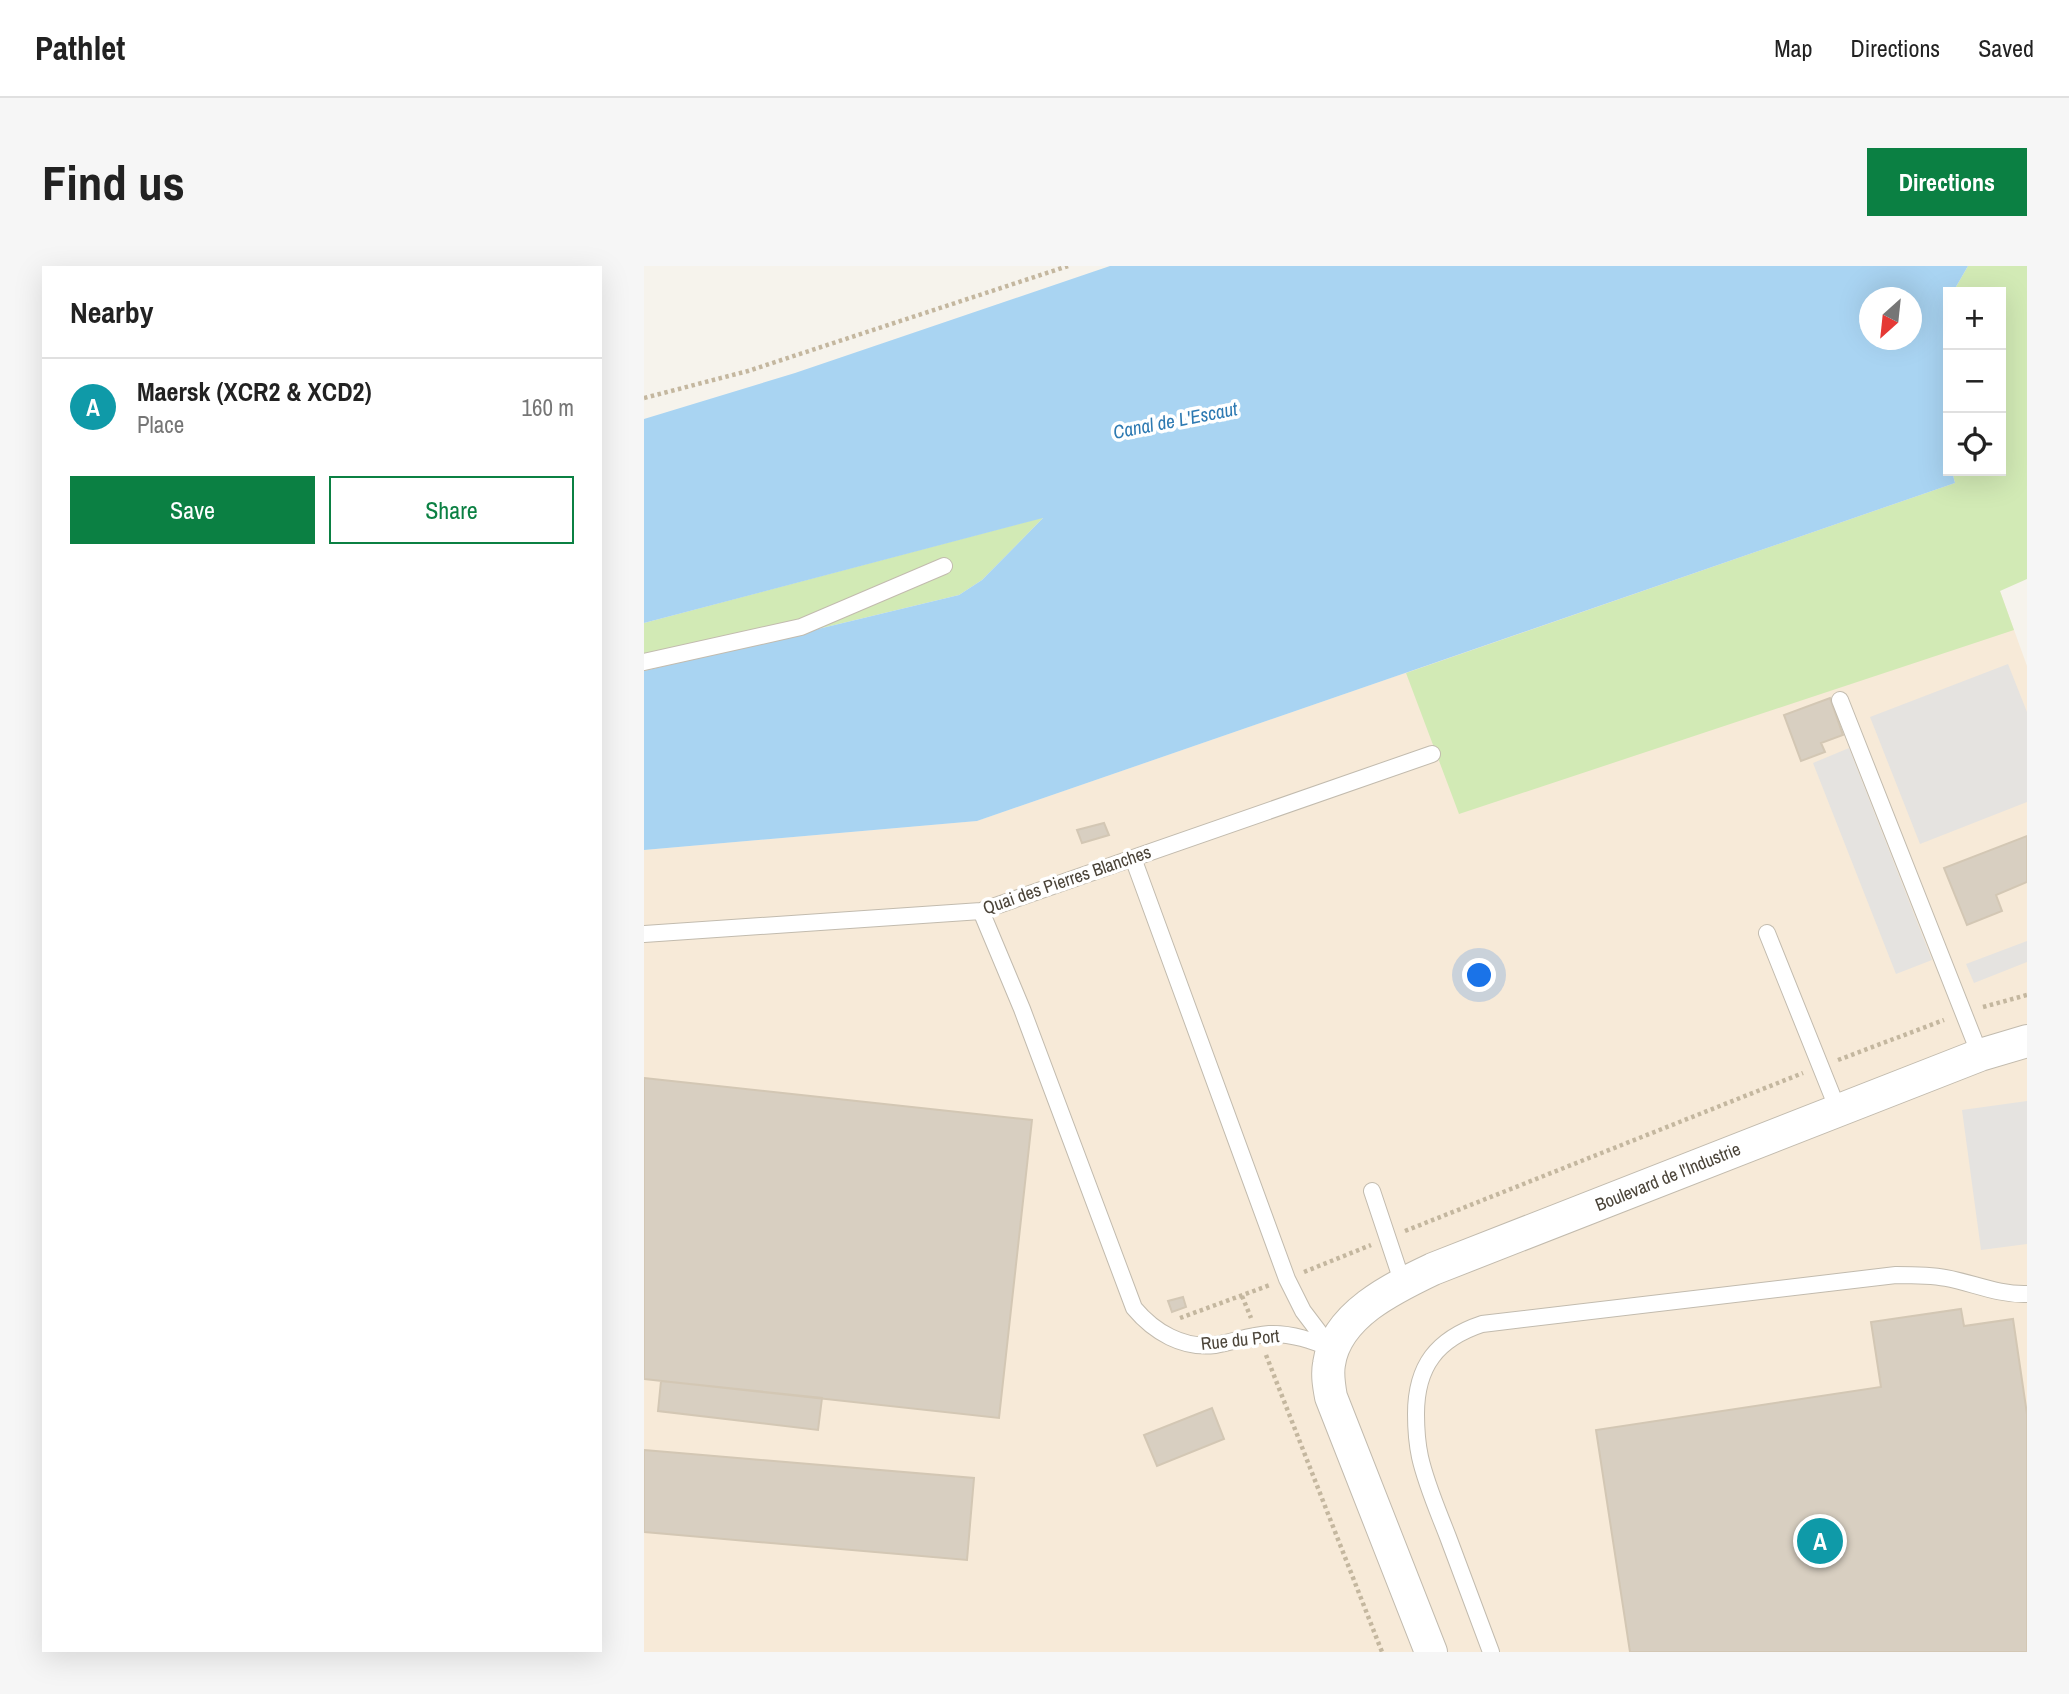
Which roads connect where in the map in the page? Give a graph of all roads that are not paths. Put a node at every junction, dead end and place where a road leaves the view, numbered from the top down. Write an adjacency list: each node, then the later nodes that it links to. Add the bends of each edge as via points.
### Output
1 (944, 566): 2 (lane, via 802,627)
2 (644, 662)
3 (1840, 700): 10 (lane)
4 (1432, 754): 5 (lane, Quai des Pierres Blanches)
5 (1132, 858): 6 (lane, Quai des Pierres Blanches); 15 (lane, via 1287,1279 1303,1311)
6 (981, 911): 8 (lane, Quai des Pierres Blanches); 15 (lane, Rue du Port, via 1134,1308 1152,1327 1198,1346 1271,1334 1296,1336)
7 (1767, 933): 11 (lane)
8 (644, 934)
9 (2027, 1041): 10 (street, Boulevard de l'Industrie)
10 (1980, 1055): 11 (street, Boulevard de l'Industrie)
11 (1838, 1110): 13 (street, Boulevard de l'Industrie)
12 (1372, 1191): 13 (lane)
13 (1403, 1284): 15 (street, Boulevard de l'Industrie, via 1368,1305)
14 (2027, 1294): 17 (lane, via 1937,1277 1896,1275 1482,1324 1448,1339 1419,1382 1419,1455)
15 (1333, 1349): 16 (street, via 1328,1377 1331,1397)
16 (1431, 1652)
17 (1491, 1652)

